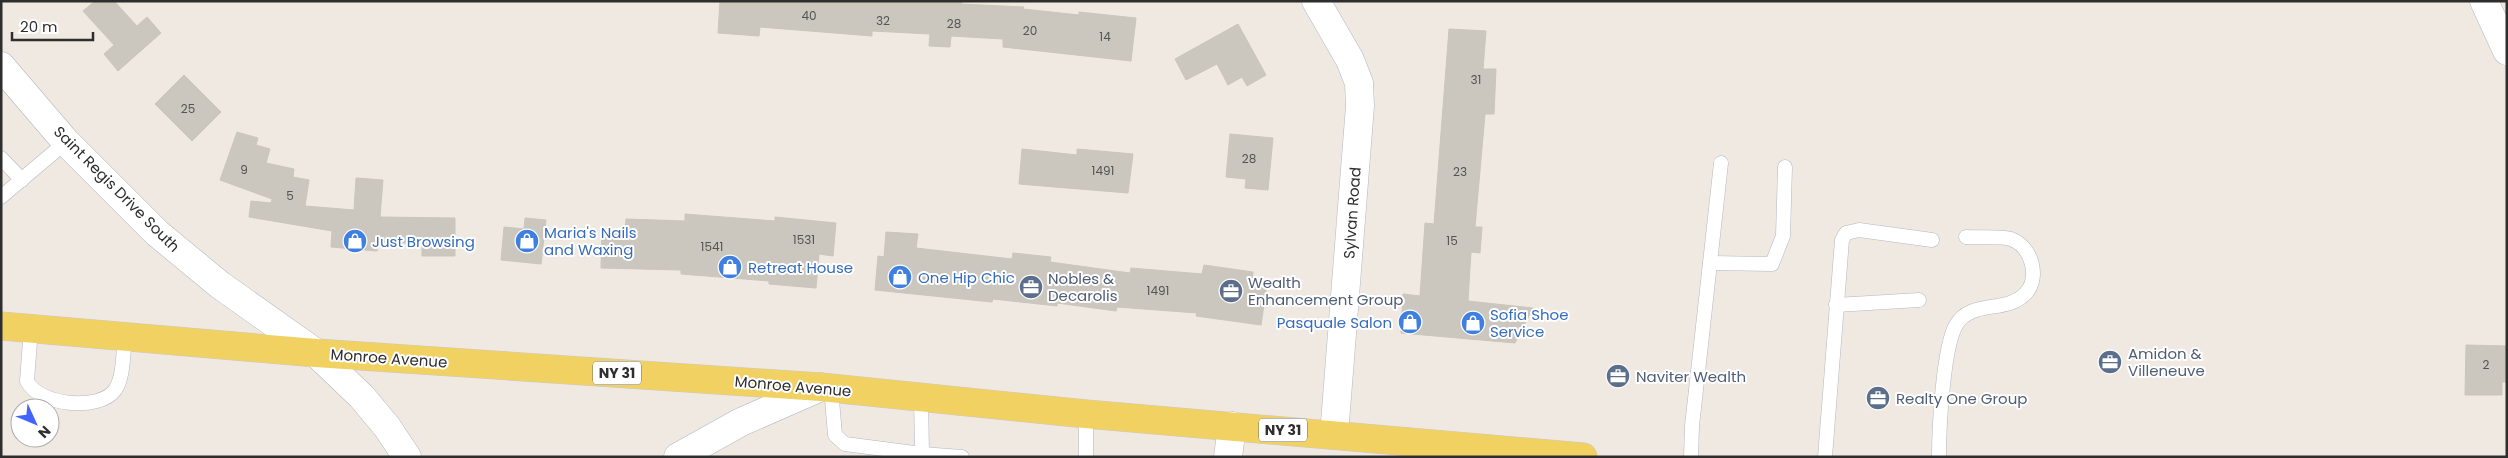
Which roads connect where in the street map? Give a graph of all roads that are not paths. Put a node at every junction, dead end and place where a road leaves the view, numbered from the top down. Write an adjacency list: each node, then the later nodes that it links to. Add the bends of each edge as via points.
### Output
1 (1316, 1): 24 (street, Sylvan Road, via 1350,60 1359,83 1360,106)
2 (2484, 1): 3 (street)
3 (2507, 51)
4 (1, 66): 5 (street, Saint Regis Drive South)
5 (66, 142): 9 (lane); 19 (street, Saint Regis Drive South, via 157,233 220,285)
6 (1, 158): 9 (lane)
7 (1720, 163): 13 (lane)
8 (1785, 167): 13 (lane, via 1783,236 1772,264)
9 (22, 180): 10 (lane)
10 (1, 197)
11 (1966, 237): 35 (lane, via 2011,239 2033,262 2032,284 2014,302 1968,311 1956,324 1948,344)
12 (1932, 240): 15 (lane, via 1860,230 1846,233 1842,240)
13 (1710, 263): 33 (lane)
14 (1919, 300): 15 (lane)
15 (1836, 305): 34 (lane)
16 (1, 326): 17 (main road, Monroe Avenue / NY 31)
17 (31, 328): 18 (main road, Monroe Avenue / NY 31); 18 (lane, via 27,381 30,388 43,397 91,404 115,390 119,382)
18 (125, 336): 19 (main road, Monroe Avenue / NY 31)
19 (316, 353): 20 (main road, Monroe Avenue / NY 31); 27 (street, Saint Regis Drive South, via 362,397 387,426)
20 (826, 388): 21 (main road, Monroe Avenue / NY 31); 26 (lane, via 836,435 845,444); 28 (street, via 741,422)
21 (921, 397): 22 (main road, Monroe Avenue / NY 31); 26 (lane)
22 (1086, 414): 23 (main road, Monroe Avenue / NY 31); 30 (lane)
23 (1232, 426): 24 (main road, Monroe Avenue / NY 31); 31 (street)
24 (1334, 435): 25 (main road, Monroe Avenue / NY 31)
25 (1410, 450): 32 (main road, Monroe Avenue / NY 31)
26 (922, 454): 29 (lane)
27 (407, 457)
28 (678, 457)
29 (962, 457)
30 (1086, 457)
31 (1228, 457)
32 (1584, 457)
33 (1691, 457)
34 (1826, 457)
35 (1939, 457)

